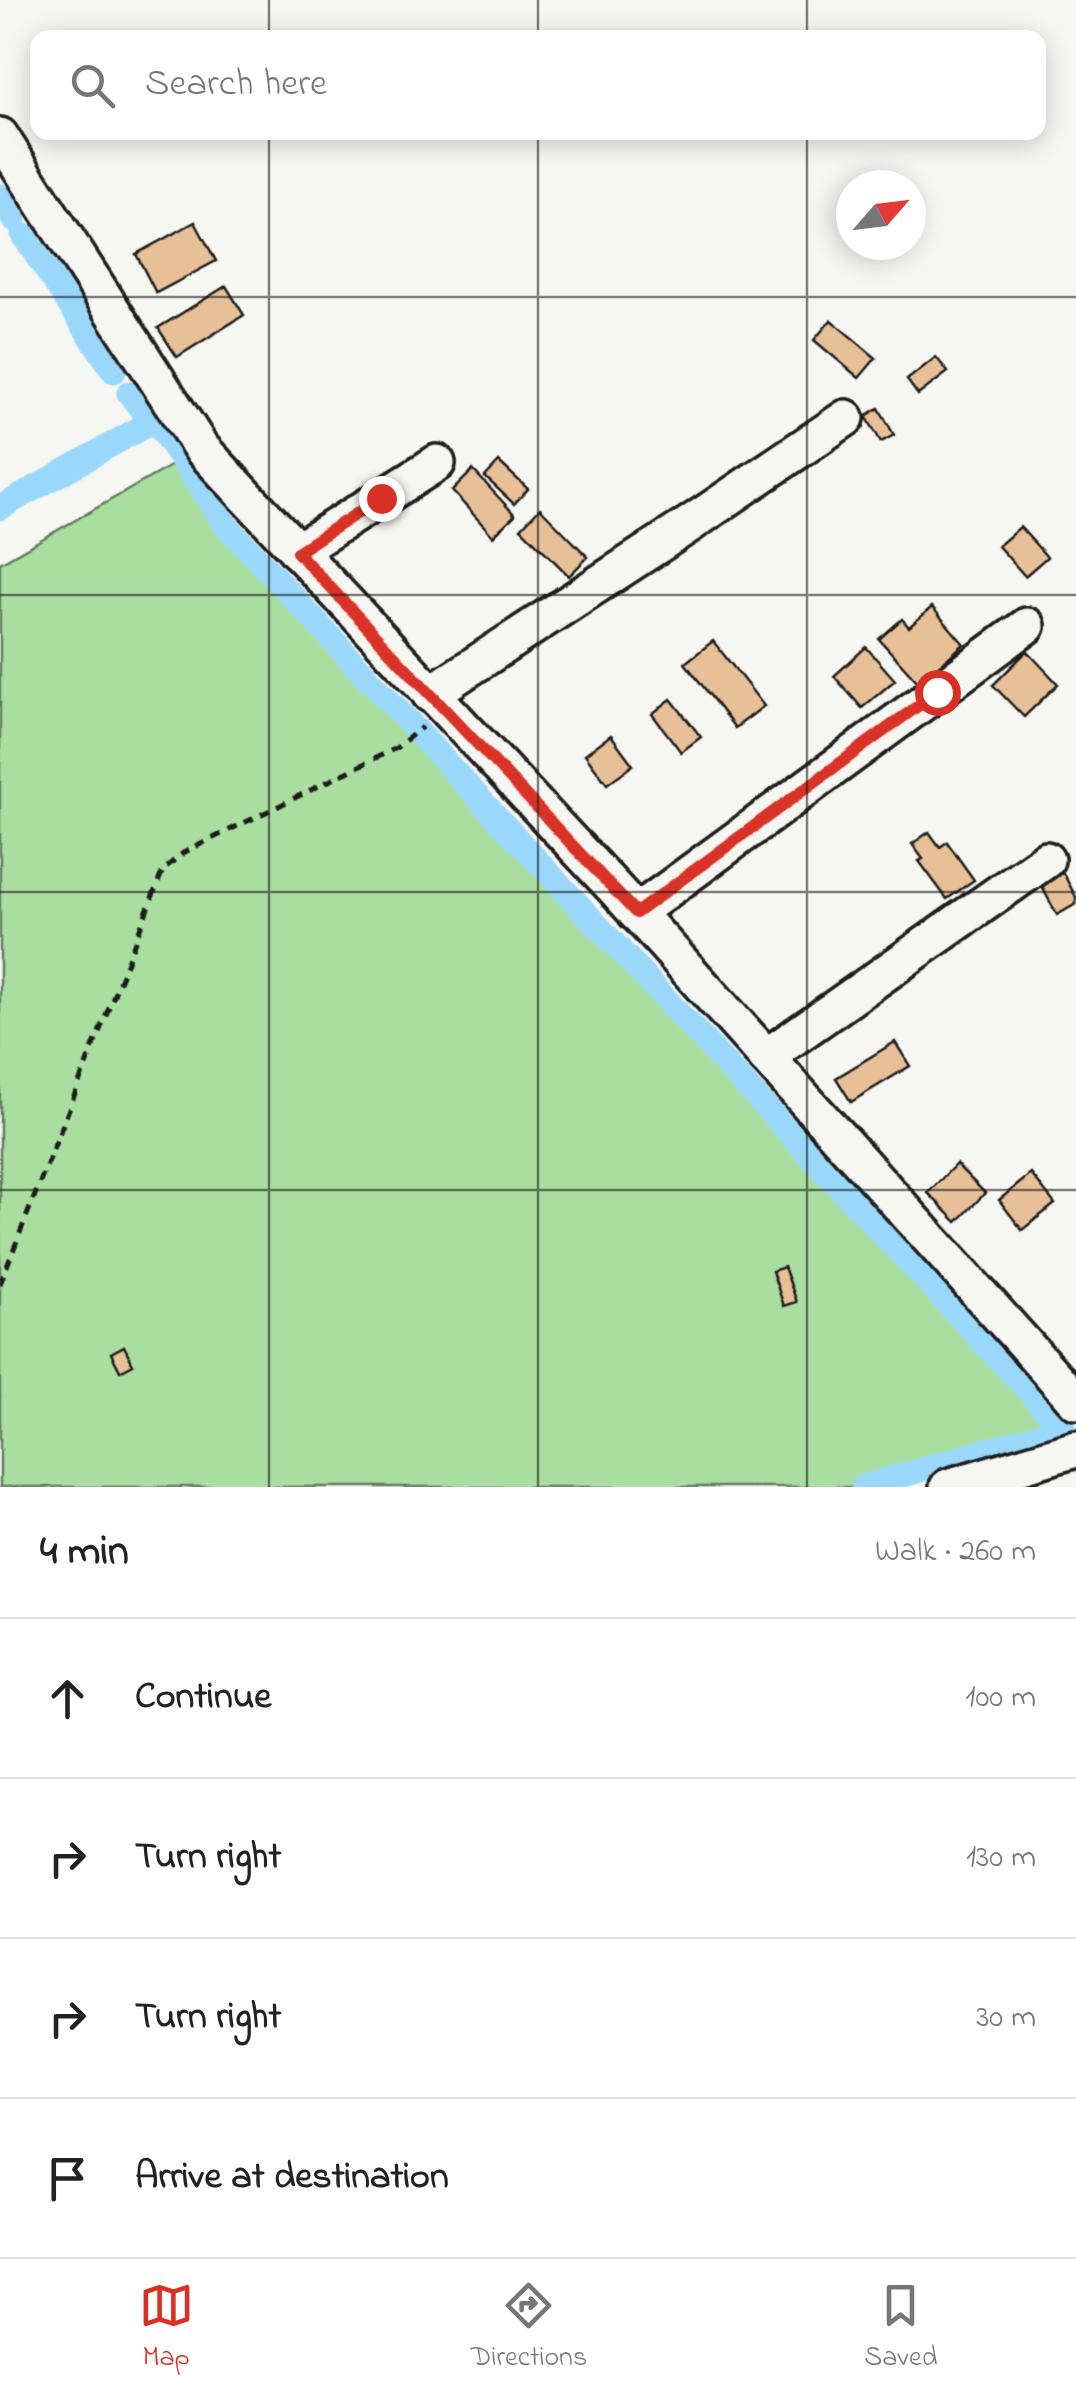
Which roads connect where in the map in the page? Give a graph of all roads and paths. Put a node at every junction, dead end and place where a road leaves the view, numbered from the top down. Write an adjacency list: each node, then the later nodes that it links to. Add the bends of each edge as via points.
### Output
1 (0, 136): 4 (street, via 201,448)
2 (846, 418): 6 (street)
3 (437, 463): 4 (street)
4 (297, 552): 6 (street)
5 (1027, 626): 9 (street)
6 (430, 694): 9 (street)
7 (412, 735): 11 (path, via 163,870)
8 (1046, 860): 10 (street)
9 (636, 913): 10 (street)
10 (766, 1057): 12 (street)
11 (0, 1284)
12 (1076, 1401)
13 (1076, 1449): 14 (street)
14 (948, 1487)

